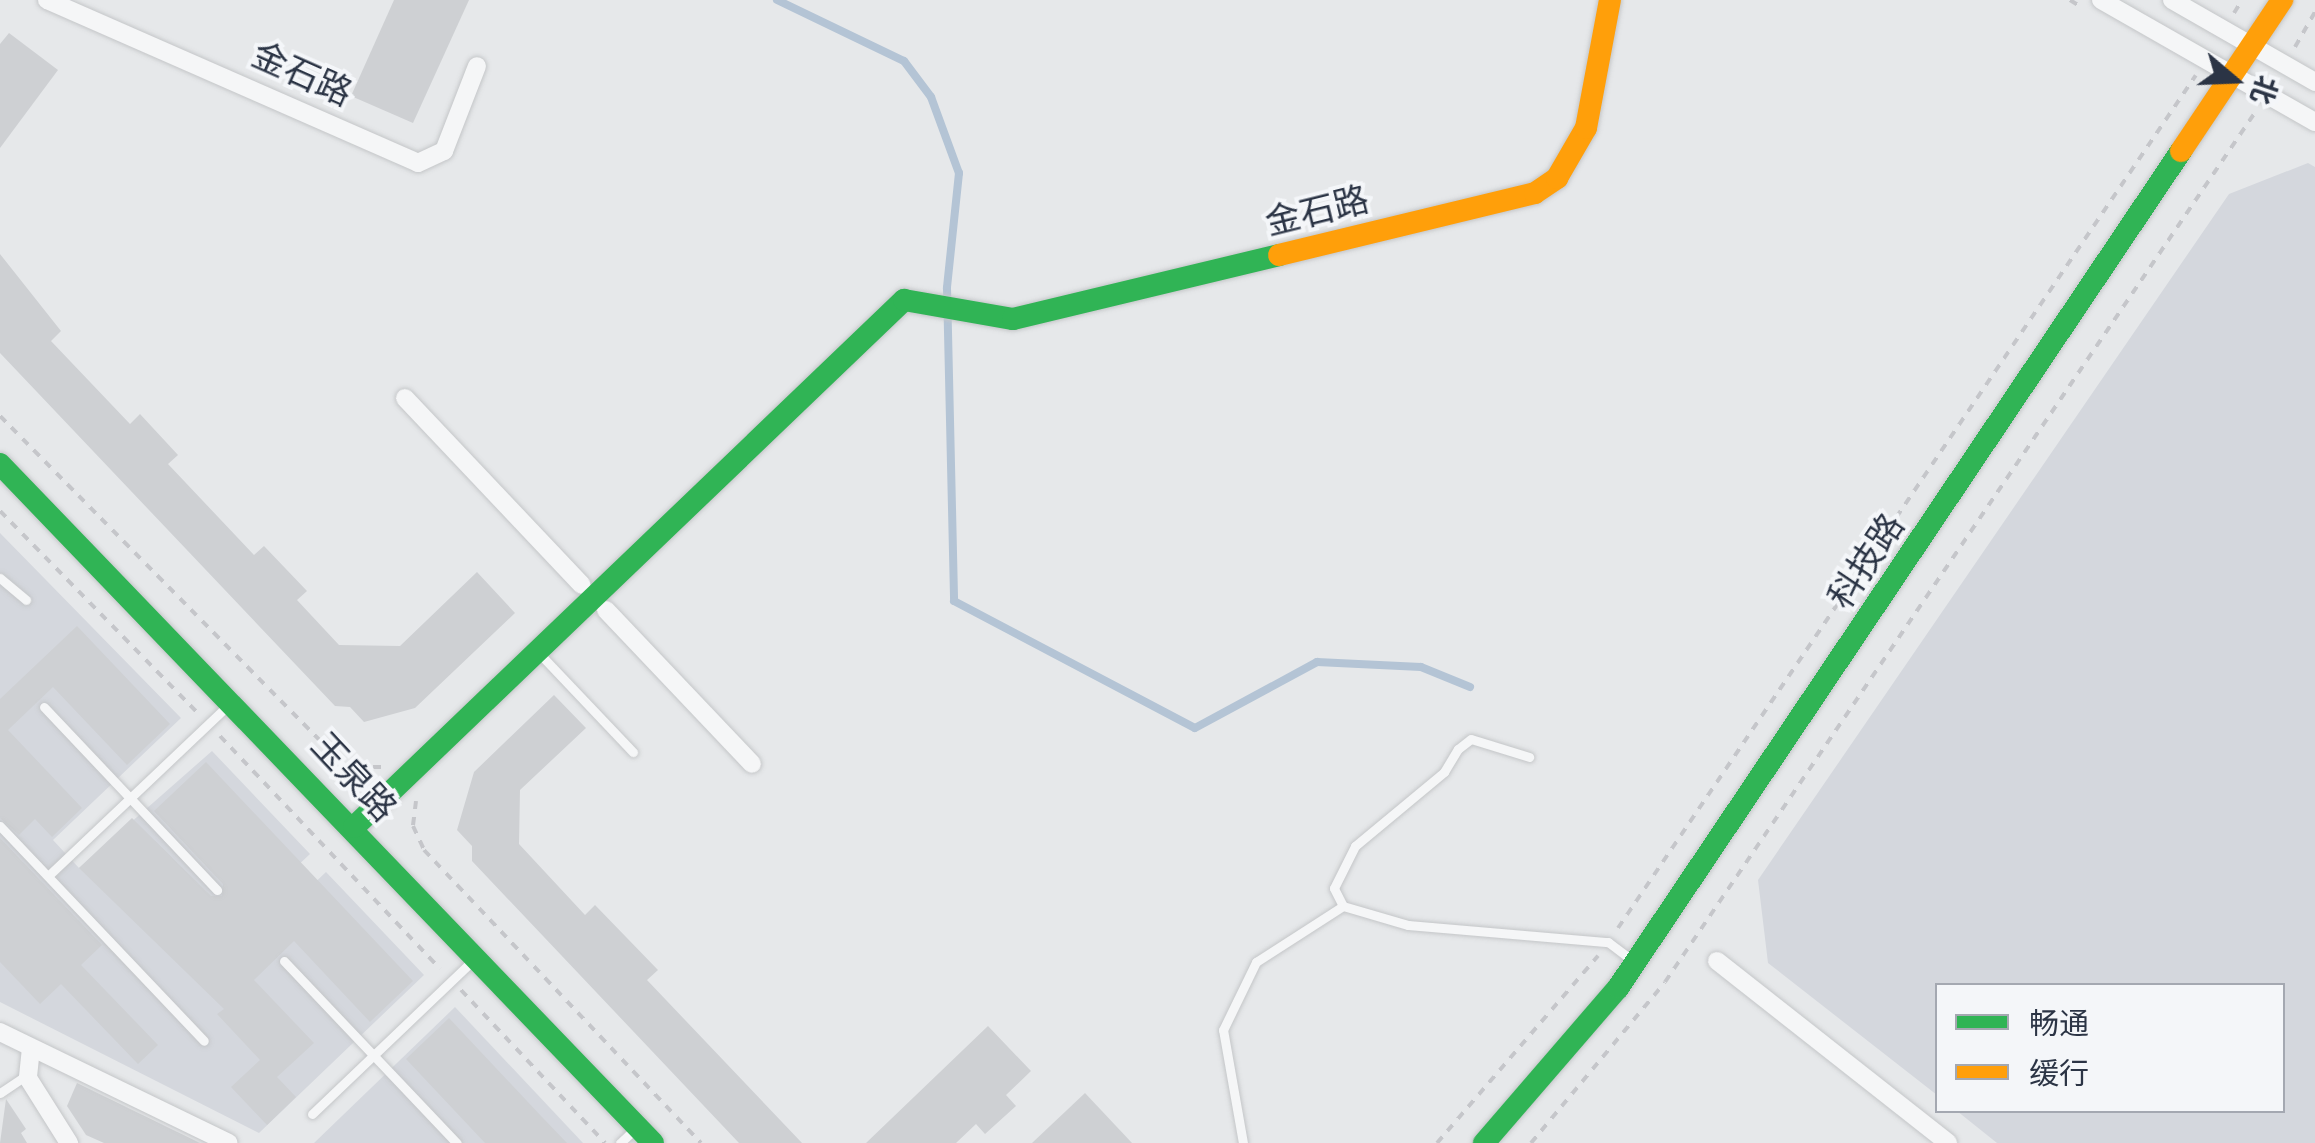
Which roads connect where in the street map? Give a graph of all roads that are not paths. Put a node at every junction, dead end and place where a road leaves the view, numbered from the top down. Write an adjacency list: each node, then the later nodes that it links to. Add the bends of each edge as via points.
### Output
1 (47, 0): 7 (street, 金石路, via 418,163 444,151)
2 (1610, 0): 17 (street, 金石路, via 1586,128 1557,178 1535,193 1014,319 904,300)
3 (2101, 0): 8 (street)
4 (2172, 0): 6 (street)
5 (2282, 0): 6 (street, 科技路)
6 (2255, 48): 8 (street, 科技路); 9 (street)
7 (477, 66)
8 (2236, 77): 10 (street); 32 (street, 科技路)
9 (2315, 82)
10 (2315, 122)
11 (405, 398): 14 (street)
12 (0, 464): 18 (street, 玉泉路)
13 (0, 578): 15 (lane)
14 (582, 585)
15 (26, 600)
16 (606, 610): 22 (street)
17 (537, 651): 20 (lane); 25 (street)
18 (233, 700): 23 (lane); 25 (street, 玉泉路)
19 (44, 707): 23 (lane)
20 (633, 752)
21 (1529, 756): 28 (lane, via 1471,739 1458,749 1444,772 1355,846 1334,888)
22 (752, 764)
23 (130, 798): 26 (lane); 27 (lane)
24 (0, 826): 26 (lane)
25 (354, 827): 29 (street, 玉泉路)
26 (48, 876): 34 (lane)
27 (217, 890)
28 (1342, 906): 32 (lane, via 1408,925 1608,942); 45 (lane, via 1256,962 1223,1030)
29 (476, 956): 36 (lane); 40 (street, 玉泉路)
30 (284, 961): 36 (lane)
31 (1717, 961): 47 (street)
32 (1636, 962): 46 (street, 科技路)
33 (0, 1032): 35 (street)
34 (204, 1041)
35 (31, 1048): 37 (street); 42 (street)
36 (373, 1055): 39 (lane); 43 (lane)
37 (27, 1074): 38 (lane); 41 (street)
38 (0, 1093)
39 (312, 1114)
40 (645, 1134): 44 (lane)
41 (68, 1143)
42 (229, 1143)
43 (457, 1143)
44 (620, 1143)
45 (1243, 1143)
46 (1484, 1143)
47 (1948, 1143)

